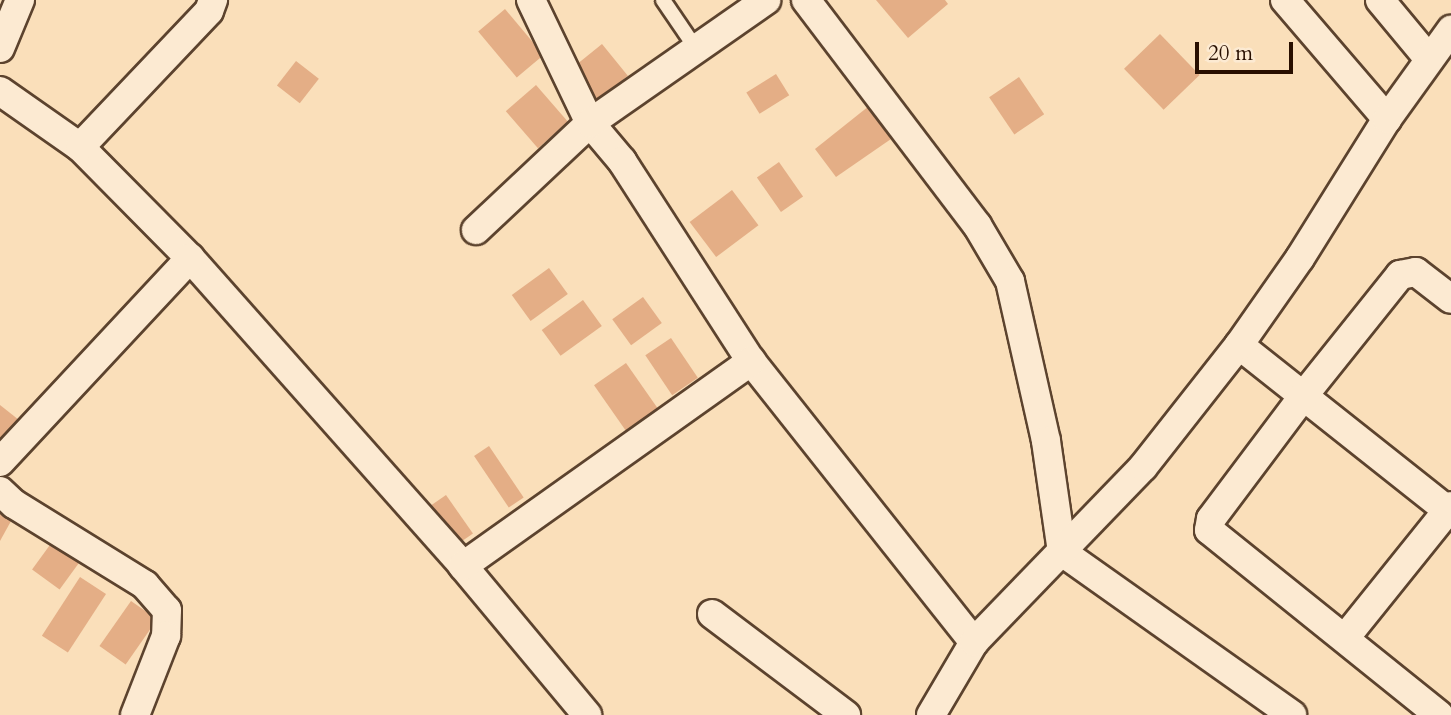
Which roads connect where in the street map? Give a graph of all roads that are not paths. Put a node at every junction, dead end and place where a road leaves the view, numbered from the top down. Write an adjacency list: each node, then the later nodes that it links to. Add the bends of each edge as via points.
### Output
1 (20, 0): 11 (street)
2 (213, 0): 16 (street, via 209,11)
3 (531, 0): 15 (street)
4 (663, 0): 10 (lane)
5 (766, 0): 10 (street)
6 (806, 0): 26 (street, via 977,226 1010,281 1046,441)
7 (1285, 0): 14 (street)
8 (1380, 0): 12 (street)
9 (1451, 30): 12 (street)
10 (695, 47): 15 (street)
11 (0, 48)
12 (1429, 59): 14 (street)
13 (0, 91): 16 (street)
14 (1387, 119): 20 (street)
15 (590, 123): 17 (street); 21 (street, via 622,161)
16 (80, 147): 18 (street)
17 (476, 230)
18 (190, 258): 23 (street); 27 (street)
19 (1451, 299): 22 (street, via 1416,272 1400,275)
20 (1239, 345): 22 (street); 26 (street, via 1143,467)
21 (751, 361): 27 (street); 30 (street)
22 (1304, 395): 25 (street); 29 (street, via 1211,519 1209,530)
23 (0, 462)
24 (0, 491): 31 (street, via 145,585 167,610 166,636)
25 (1450, 509): 29 (street)
26 (1062, 552): 30 (street); 35 (street)
27 (463, 566): 32 (street)
28 (712, 614): 33 (street)
29 (1345, 638): 36 (street)
30 (974, 642): 34 (street)
31 (135, 715)
32 (587, 715)
33 (846, 715)
34 (931, 715)
35 (1292, 715)
36 (1438, 715)

